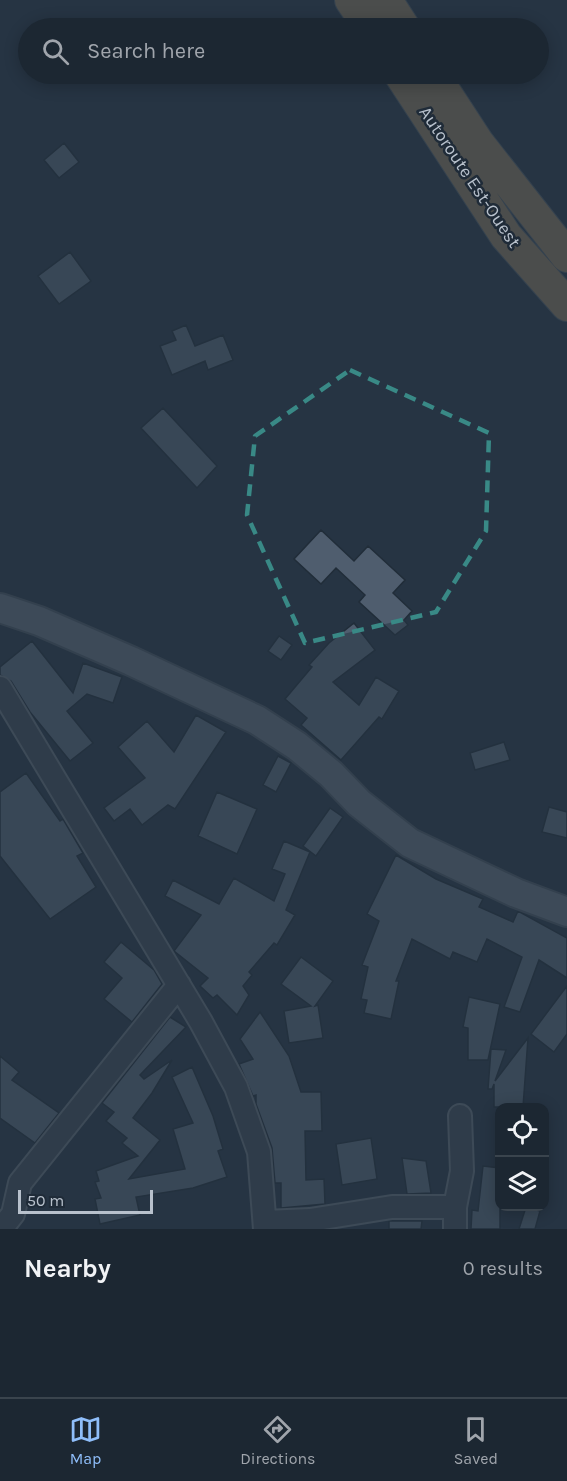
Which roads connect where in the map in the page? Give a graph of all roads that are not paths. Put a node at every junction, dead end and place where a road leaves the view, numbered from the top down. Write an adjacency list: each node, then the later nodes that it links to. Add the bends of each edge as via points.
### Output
1 (351, 0): 3 (highway)
2 (386, 0): 4 (highway)
3 (363, 18)
4 (398, 18)
5 (407, 84): 8 (highway, Autoroute Est-Ouest, via 506,236)
6 (440, 84): 7 (highway, Autoroute Est-Ouest, via 478,143)
7 (567, 256)
8 (567, 305)
9 (0, 608): 10 (main road)
10 (39, 621): 11 (main road); 13 (main road, via 257,720 297,746 410,843 498,885)
11 (0, 631)
12 (0, 688): 14 (street)
13 (567, 912)
14 (179, 985): 17 (street, via 236,1087 259,1152); 18 (street, via 20,1184 13,1214)
15 (460, 1116): 16 (street, via 462,1171)
16 (455, 1218): 17 (street, via 392,1207)
17 (265, 1226)
18 (1, 1229)

